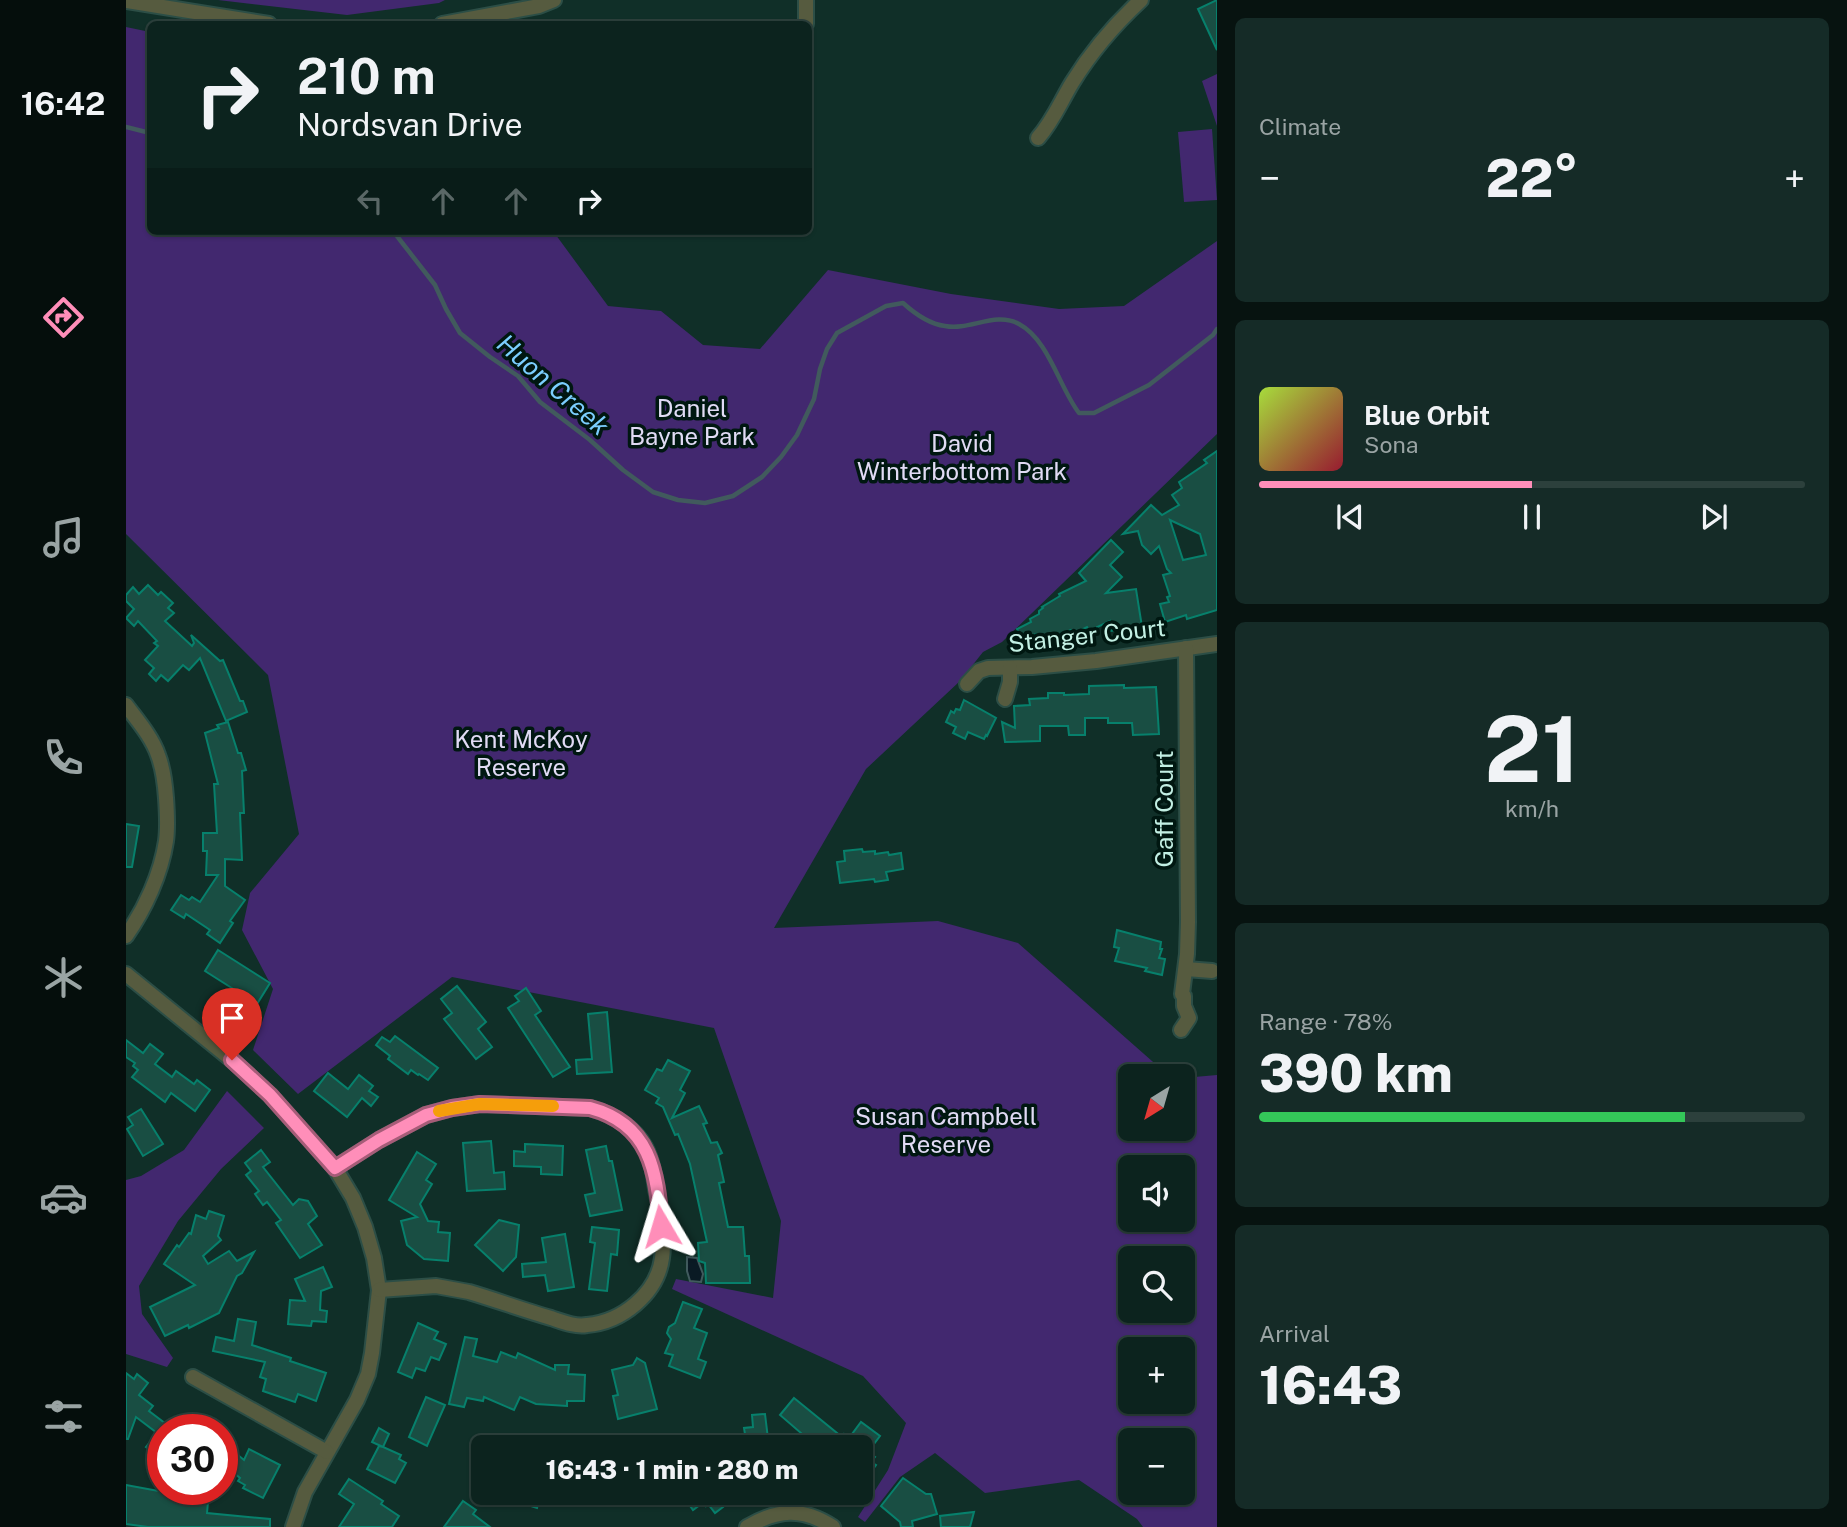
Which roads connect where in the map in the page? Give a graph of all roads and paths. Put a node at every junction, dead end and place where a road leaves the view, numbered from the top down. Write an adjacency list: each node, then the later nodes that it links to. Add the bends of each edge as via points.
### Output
1 (554, 0): 6 (street)
2 (806, 0): 7 (street)
3 (1141, 0): 8 (street, via 1105,36)
4 (126, 1): 5 (street)
5 (250, 21)
6 (458, 21)
7 (806, 21)
8 (1038, 138)
9 (1217, 644): 10 (street, Stanger Court)
10 (1186, 648): 11 (street, Stanger Court); 16 (street, Gaff Court)
11 (1010, 668): 12 (street, Stanger Court, via 984,669); 13 (street)
12 (967, 684)
13 (1005, 699)
14 (126, 705): 15 (street, via 158,754 167,816 157,874)
15 (126, 936)
16 (1186, 969): 17 (street); 19 (street, Gaff Court, via 1182,994 1189,1018)
17 (1212, 971)
18 (126, 974): 20 (street, via 270,1095)
19 (1181, 1030)
20 (335, 1168): 21 (street, via 365,1227); 21 (street, via 426,1115 480,1104 607,1112 634,1132 650,1159 659,1203 662,1258 650,1287 622,1315 576,1325 452,1288)
21 (379, 1290): 23 (street, via 368,1374)
22 (193, 1377): 23 (street)
23 (327, 1452): 24 (street)
24 (293, 1527)
25 (747, 1527): 26 (street, via 762,1518 802,1513)
26 (833, 1527)

